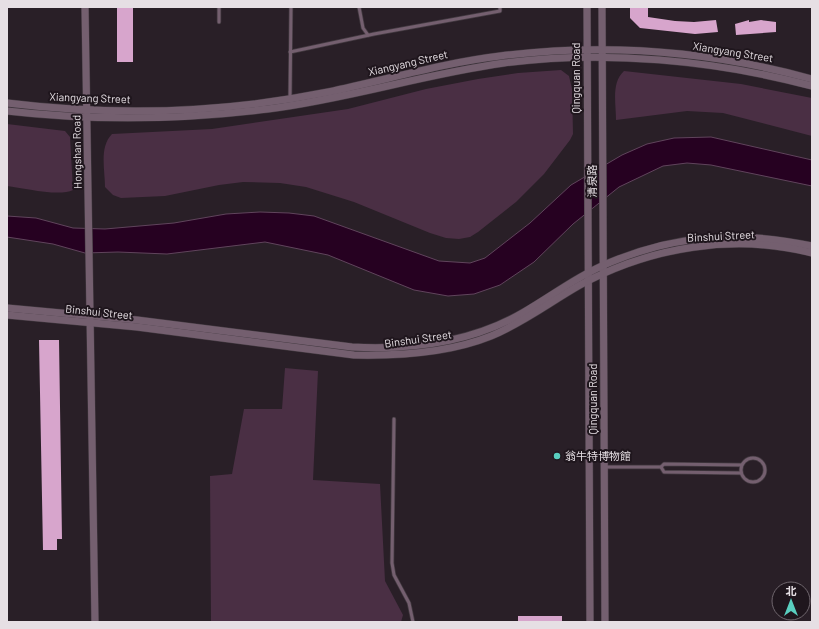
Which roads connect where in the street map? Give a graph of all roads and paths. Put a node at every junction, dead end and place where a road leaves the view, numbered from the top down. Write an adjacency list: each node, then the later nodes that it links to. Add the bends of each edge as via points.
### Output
1 (86, 7): 19 (street, Hongshan Road)
2 (219, 7): 8 (lane)
3 (290, 7): 12 (lane)
4 (359, 7): 9 (lane, via 363,28)
5 (500, 7): 9 (lane, via 500,11)
6 (587, 7): 10 (street, Qingquan Road)
7 (602, 7): 11 (street)
8 (219, 22)
9 (368, 35): 12 (lane)
10 (587, 50): 11 (street, Xiangyang Street); 13 (street, Qingquan Road); 17 (street, Xiangyang Street, via 470,60)
11 (602, 50): 14 (street); 15 (street, Xiangyang Street, via 721,60)
12 (290, 52): 17 (lane)
13 (587, 59): 14 (street, Xiangyang Street); 21 (street, Xiangyang Street, via 505,63 436,75 316,102 228,114 149,119); 22 (street, Qingquan Road)
14 (602, 59): 16 (street, Xiangyang Street, via 696,64 760,74); 23 (street, 清泉路)
15 (812, 79)
16 (812, 86)
17 (290, 98): 19 (street, Xiangyang Street, via 183,109)
18 (7, 103): 19 (street, Xiangyang Street)
19 (87, 110): 21 (street, Hongshan Road)
20 (7, 111): 21 (street, Xiangyang Street)
21 (87, 118): 33 (street, Hongshan Road)
22 (588, 148): 24 (street, 清泉路)
23 (603, 223): 27 (street, Qingquan Road)
24 (588, 231): 28 (street, Qingquan Road)
25 (812, 246): 27 (street, Binshui Street, via 763,237 704,238 651,248)
26 (812, 253): 29 (street, Binshui Street, via 761,244 714,245 651,256)
27 (603, 265): 28 (street, Binshui Street); 29 (street, Qingquan Road)
28 (588, 272): 30 (street, Qingquan Road); 33 (street, Binshui Street, via 505,322 464,336 411,346 352,346)
29 (603, 274): 30 (street, Binshui Street); 36 (street, Qingquan Road)
30 (588, 281): 33 (street, Binshui Street, via 542,310 489,337 434,350 387,356 354,355); 41 (street, Qingquan Road)
31 (7, 308): 33 (street, Binshui Street)
32 (7, 315): 33 (street, Binshui Street)
33 (90, 319): 39 (street, Hongshan Road)
34 (394, 419): 40 (lane, via 392,563 394,575 409,603)
35 (742, 466): 37 (lane, via 664,464); 38 (lane); 38 (lane, via 746,460 756,457 762,460 766,470 764,477 755,482 748,481)
36 (604, 467): 37 (lane); 42 (street, Qingquan Road)
37 (661, 467): 38 (lane, via 664,472)
38 (741, 473)
39 (95, 622)
40 (413, 622)
41 (590, 622)
42 (605, 622)

